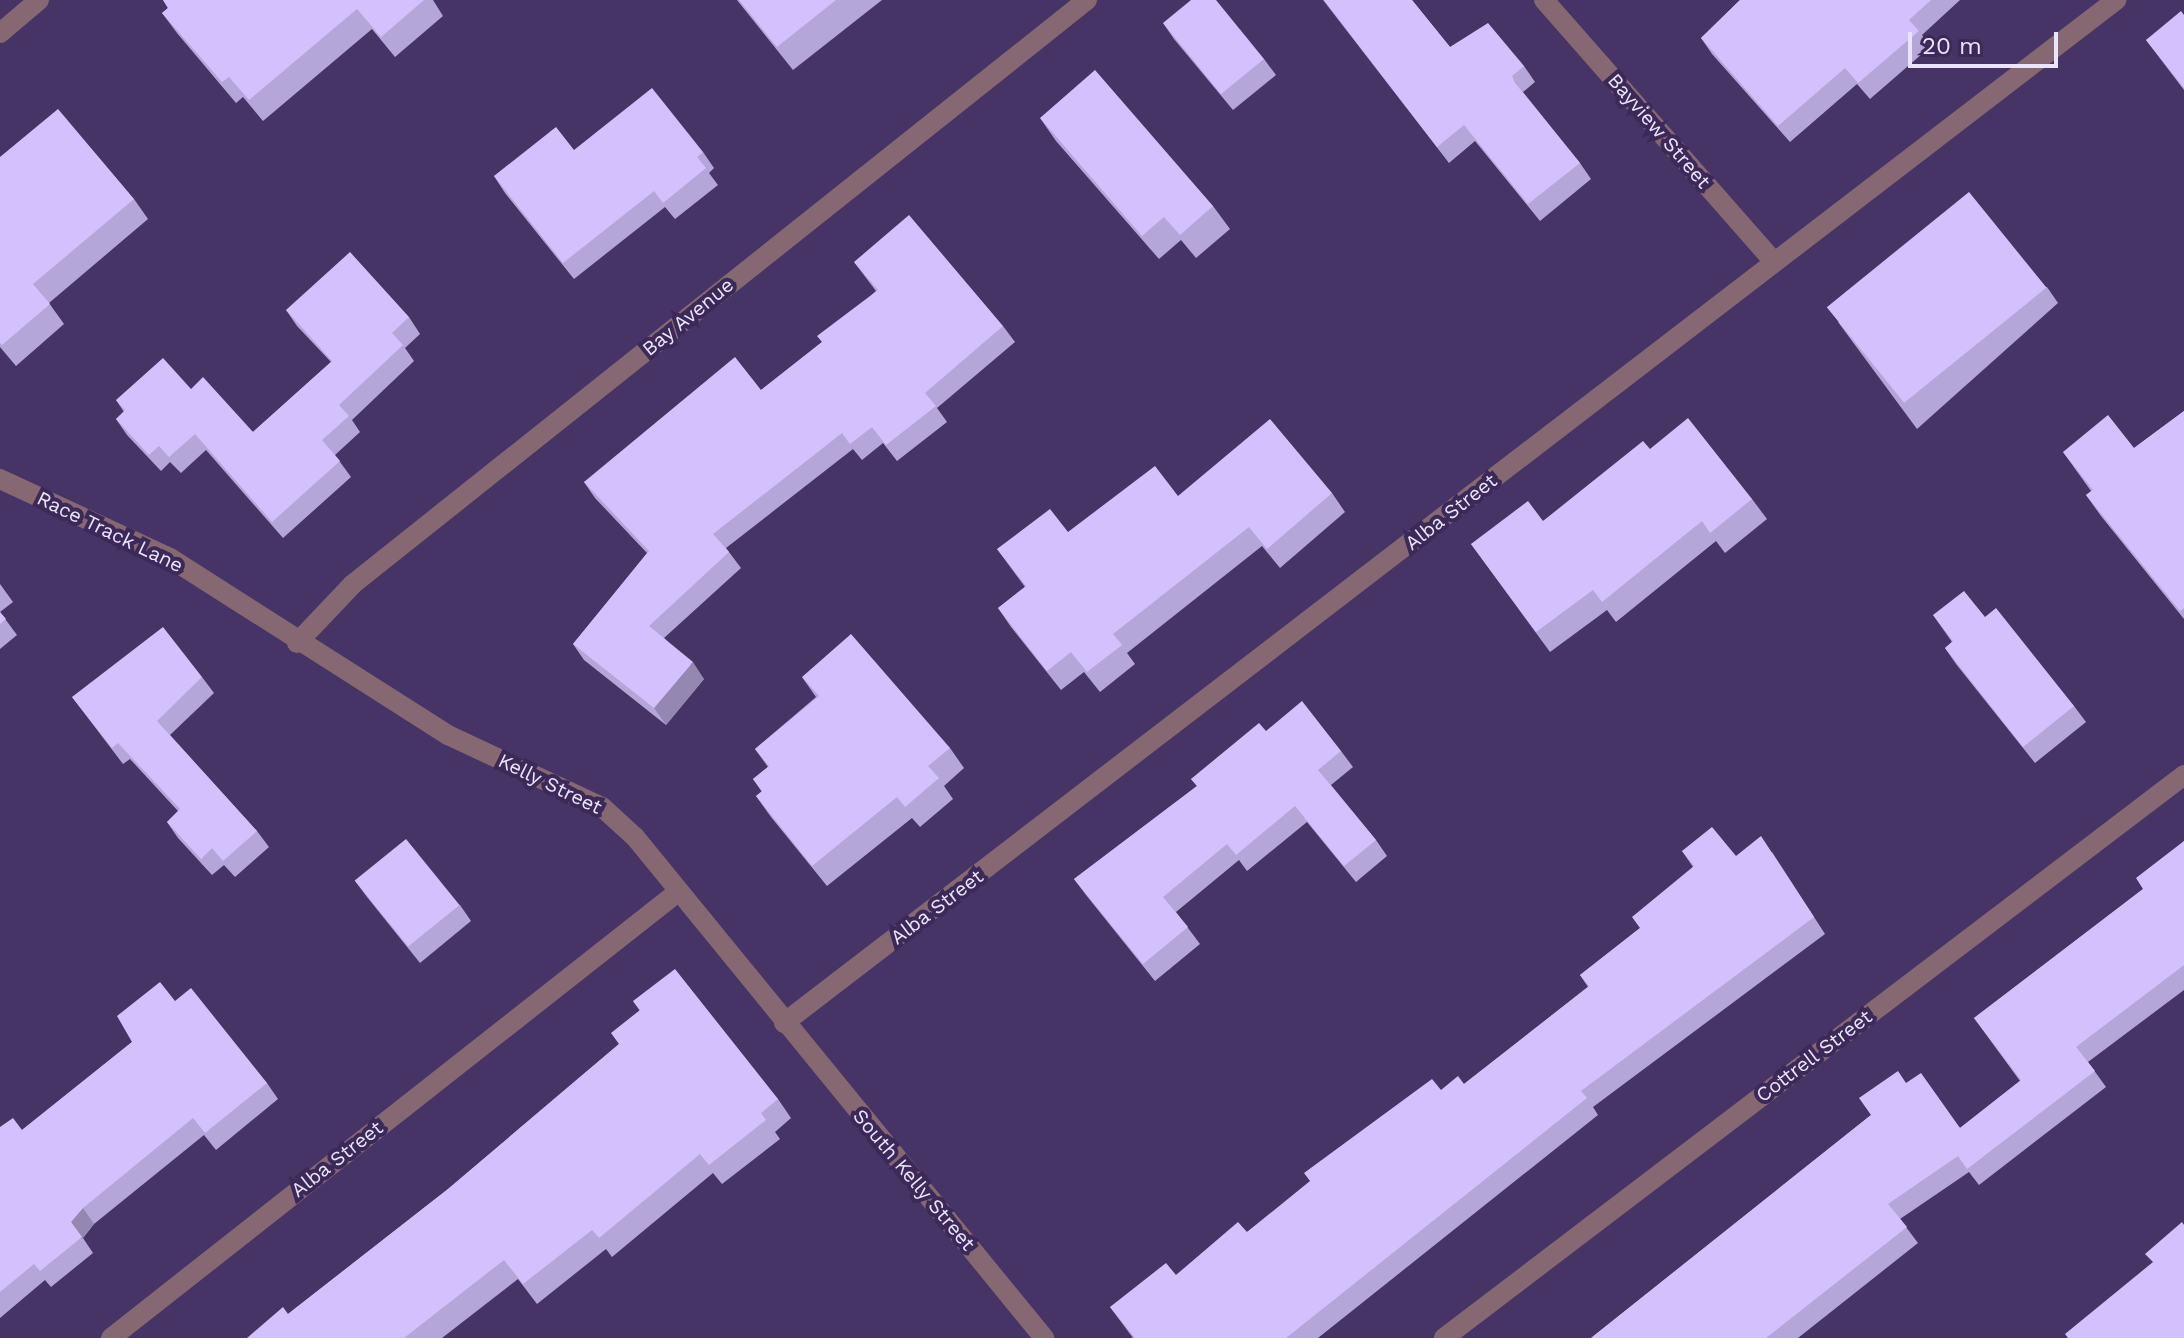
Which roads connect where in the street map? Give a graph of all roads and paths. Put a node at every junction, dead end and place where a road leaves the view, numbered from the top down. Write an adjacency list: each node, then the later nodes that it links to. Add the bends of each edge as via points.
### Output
1 (39, 0): 5 (street)
2 (1087, 0): 8 (street, Bay Avenue, via 353,584)
3 (1544, 0): 6 (street, Bayview Street)
4 (2116, 0): 6 (street, Alba Street)
5 (0, 33)
6 (1773, 261): 11 (street, Alba Street)
7 (0, 479): 8 (street, Race Track Lane, via 170,558)
8 (297, 643): 10 (street, Kelly Street, via 448,735 602,807)
9 (2184, 775): 14 (street, Cottrell Street)
10 (678, 892): 11 (street, Kelly Street); 12 (street, Alba Street)
11 (784, 1023): 13 (street, South Kelly Street)
12 (111, 1338)
13 (1044, 1338)
14 (1444, 1338)

